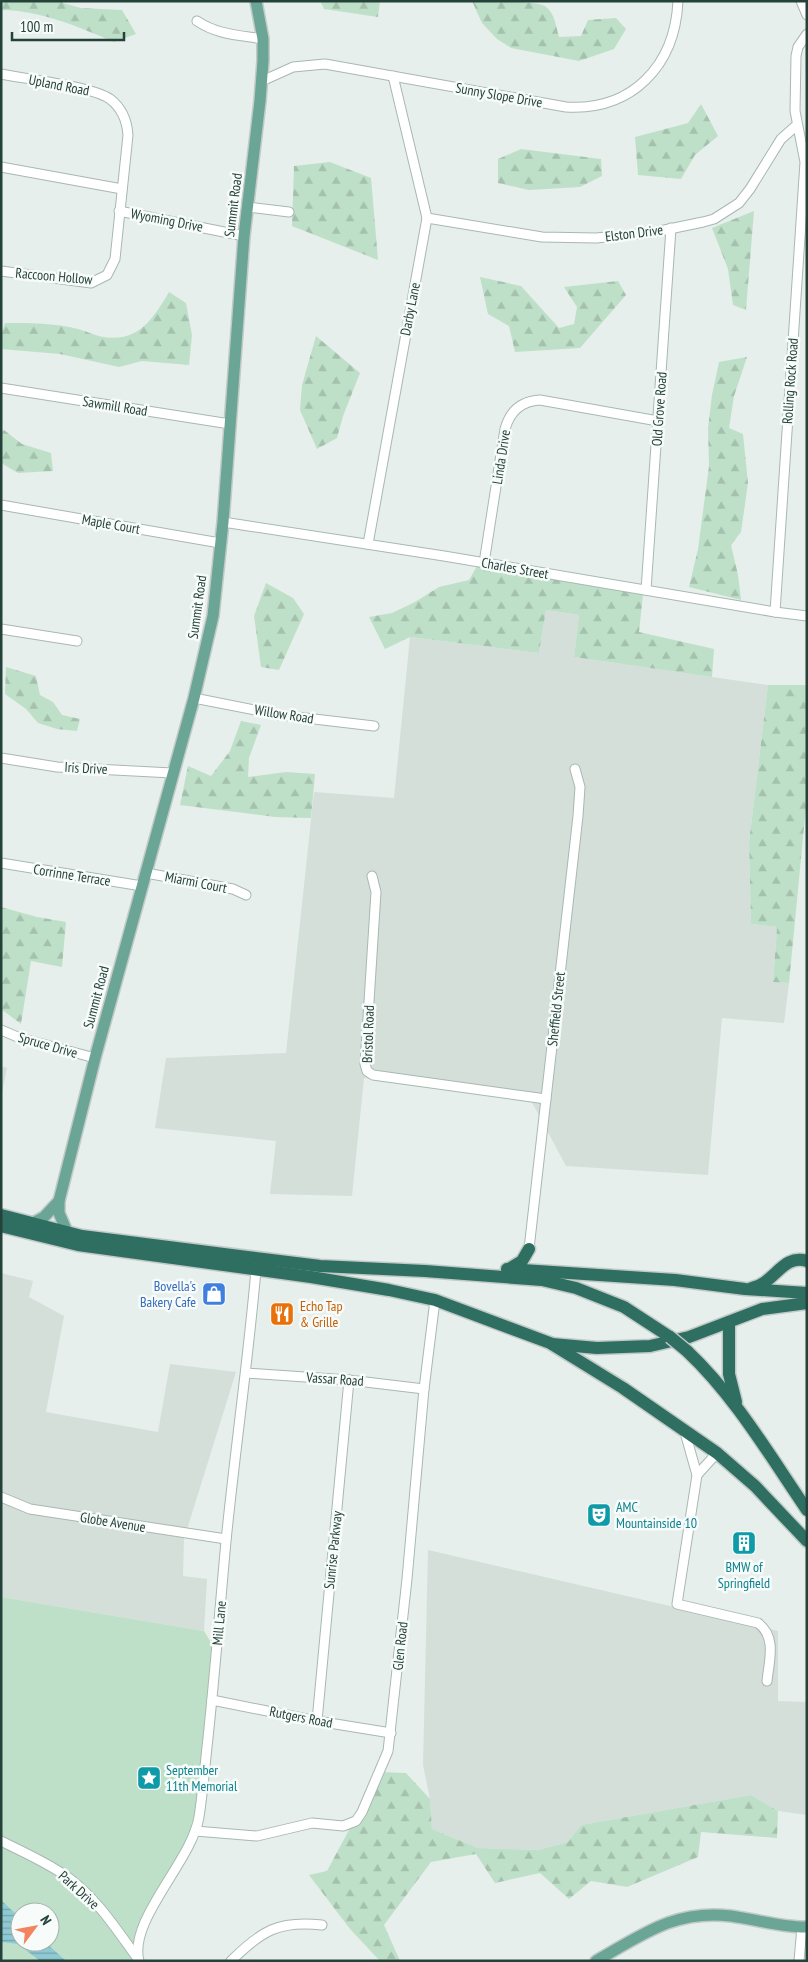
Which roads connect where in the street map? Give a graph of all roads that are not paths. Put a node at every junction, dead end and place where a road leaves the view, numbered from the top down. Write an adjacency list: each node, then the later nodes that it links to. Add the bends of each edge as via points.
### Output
1 (256, 1): 7 (main road, Summit Road)
2 (678, 1): 9 (street, Sunny Slope Drive, via 672,39 658,67 636,89 602,104 566,107)
3 (801, 1): 4 (street)
4 (807, 15)
5 (198, 21): 7 (street, via 222,33)
6 (807, 34): 11 (street, Rolling Rock Road, via 796,56)
7 (263, 38): 10 (main road, Summit Road)
8 (1, 74): 13 (street, Upland Road, via 93,91 117,105 128,135)
9 (393, 76): 10 (street, Sunny Slope Drive, via 314,64 282,70); 17 (street, Darby Lane)
10 (262, 80): 14 (main road, Summit Road)
11 (797, 125): 18 (street, Elston Drive, via 781,139 739,203 714,219); 30 (street, Rolling Rock Road, via 805,162)
12 (1, 167): 13 (street, Wyoming Drive)
13 (122, 189): 15 (street, Raccoon Hollow)
14 (248, 207): 16 (street); 19 (main road, Summit Road)
15 (119, 211): 19 (street, Wyoming Drive); 20 (street, Raccoon Hollow, via 114,264 103,279 91,283)
16 (289, 212)
17 (427, 218): 18 (street, Elston Drive, via 542,237 596,238); 27 (street, Darby Lane)
18 (671, 228): 22 (street, Old Grove Road)
19 (244, 236): 23 (main road, Summit Road)
20 (1, 271)
21 (1, 388): 23 (street, Sawmill Road)
22 (658, 421): 28 (street, Linda Drive, via 540,400 526,402 515,410 505,428); 29 (street, Old Grove Road)
23 (230, 424): 25 (main road, Summit Road)
24 (1, 505): 26 (street, Maple Court)
25 (223, 522): 26 (main road, Summit Road); 27 (street, Charles Street)
26 (220, 543): 34 (main road, Summit Road, via 213,616)
27 (368, 544): 28 (street, Charles Street)
28 (484, 563): 29 (street, Charles Street)
29 (646, 590): 30 (street, Charles Street)
30 (775, 612): 31 (street, Charles Street)
31 (807, 616)
32 (1, 629): 33 (street)
33 (77, 641)
34 (194, 698): 35 (street, Willow Road, via 280,715); 38 (main road, Summit Road)
35 (374, 726)
36 (1, 758): 38 (street, Iris Drive, via 57,767)
37 (576, 769): 46 (street, Sheffield Street, via 580,787 578,816)
38 (172, 773): 40 (main road, Summit Road)
39 (1, 864): 42 (street, Corrinne Terrace)
40 (146, 873): 42 (main road, Summit Road); 43 (street, Miarmi Court)
41 (372, 876): 46 (street, Bristol Road, via 376,892 367,1072)
42 (142, 886): 45 (main road, Summit Road)
43 (246, 894)
44 (1, 1030): 45 (street, Spruce Drive)
45 (95, 1058): 47 (main road, Summit Road)
46 (546, 1099): 52 (street, Sheffield Street)
47 (59, 1201): 49 (main road, via 44,1217); 51 (main road, Summit Road, via 59,1213)
48 (1, 1215): 49 (highway)
49 (31, 1224): 51 (highway)
50 (1, 1226): 55 (highway, via 78,1244)
51 (68, 1234): 56 (highway, via 320,1266)
52 (529, 1249): 54 (highway, via 522,1261); 57 (highway, via 535,1263)
53 (807, 1261): 58 (highway, via 797,1259 789,1262 760,1287)
54 (508, 1269): 56 (highway); 57 (highway)
55 (256, 1270): 60 (highway); 65 (street, Mill Lane)
56 (424, 1271): 68 (highway, bridge, via 542,1280 576,1288 624,1307 687,1351 703,1366)
57 (545, 1271): 58 (highway, via 675,1280)
58 (746, 1289): 59 (highway)
59 (807, 1295): 62 (highway)
60 (434, 1300): 64 (highway); 67 (street, Glen Road)
61 (807, 1303): 62 (highway)
62 (762, 1309): 63 (highway)
63 (728, 1322): 64 (highway, via 689,1337 650,1346 597,1348); 68 (highway, via 729,1374)
64 (550, 1343): 69 (highway)
65 (246, 1374): 66 (street, Vassar Road); 74 (street, Mill Lane)
66 (350, 1380): 67 (street, Vassar Road); 78 (street, Sunrise Parkway)
67 (424, 1389): 79 (street, Glen Road)
68 (743, 1418): 73 (highway)
69 (684, 1428): 70 (highway); 71 (street)
70 (717, 1453): 71 (street); 75 (highway, via 755,1486)
71 (697, 1474): 76 (street, via 677,1604 764,1627 771,1642)
72 (1, 1498): 74 (street, Globe Avenue, via 30,1509)
73 (807, 1510)
74 (226, 1539): 77 (street, Mill Lane)
75 (807, 1540)
76 (767, 1681)
77 (212, 1700): 78 (street, Rutgers Road); 80 (street, Mill Lane, via 201,1807)
78 (317, 1721): 79 (street, Rutgers Road)
79 (390, 1733): 80 (street, Glen Road, via 388,1751 362,1812 350,1825 312,1823 257,1836)
80 (195, 1831): 85 (street, Mill Lane, via 147,1916)
81 (1, 1841): 85 (street, Park Drive, via 53,1868 78,1886 113,1924)
82 (322, 1925): 86 (street, via 304,1923 276,1927 255,1939)
83 (805, 1927): 84 (street); 87 (main road, via 711,1914 690,1916 662,1924); 88 (street)
84 (807, 1939)
85 (139, 1960)
86 (231, 1961)
87 (596, 1961)
88 (799, 1961)

